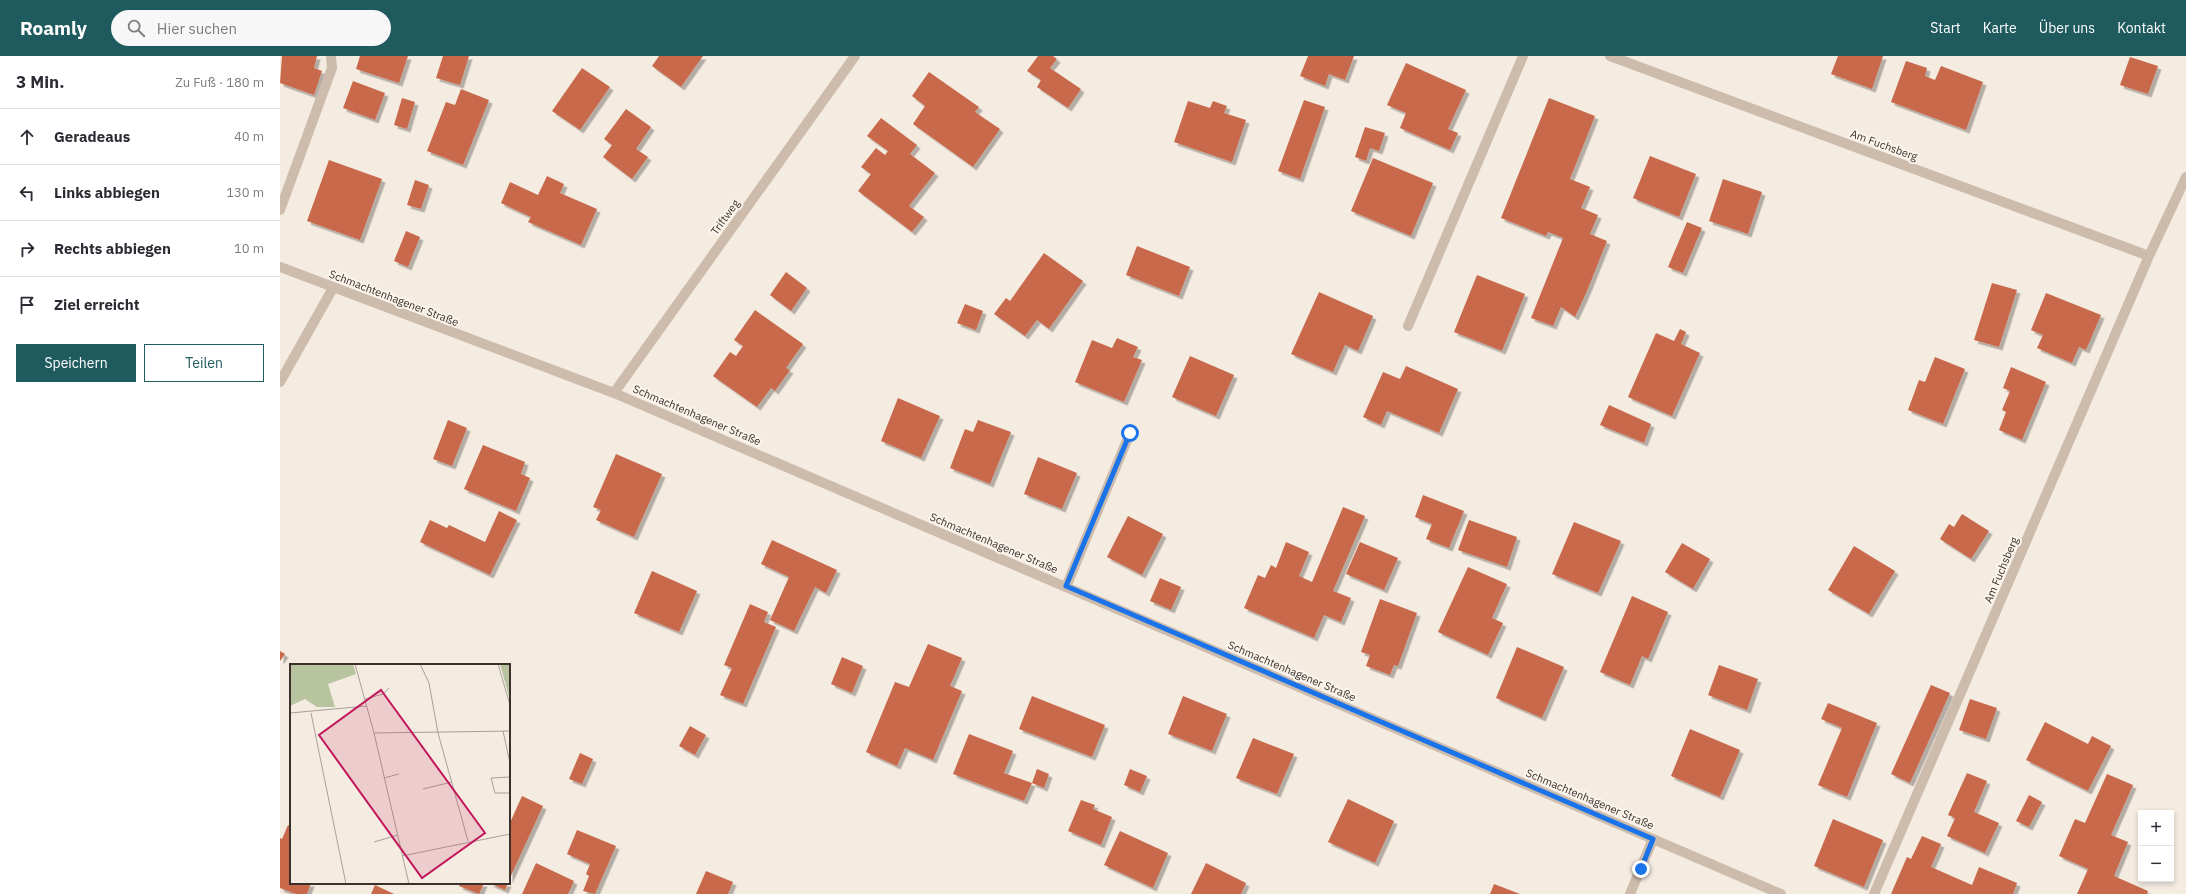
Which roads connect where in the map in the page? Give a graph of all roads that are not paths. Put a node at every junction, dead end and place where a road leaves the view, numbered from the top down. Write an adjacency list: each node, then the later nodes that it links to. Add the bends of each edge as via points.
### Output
1 (331, 56): 6 (street, via 332,68)
2 (856, 56): 12 (street, Triftweg)
3 (1523, 56): 10 (street)
4 (1610, 56): 7 (street, Am Fuchsberg)
5 (2186, 177): 7 (street, Am Fuchsberg)
6 (280, 210)
7 (2149, 256): 18 (street, Am Fuchsberg)
8 (280, 267): 9 (street, Schmachtenhagener Straße)
9 (333, 288): 11 (street); 12 (street, Schmachtenhagener Straße)
10 (1408, 326)
11 (280, 382)
12 (614, 393): 14 (street, Schmachtenhagener Straße)
13 (1130, 433): 14 (street)
14 (1066, 586): 15 (street, Schmachtenhagener Straße)
15 (1653, 839): 16 (street); 17 (street, Schmachtenhagener Straße)
16 (1630, 894)
17 (1781, 894)
18 (1874, 894)

